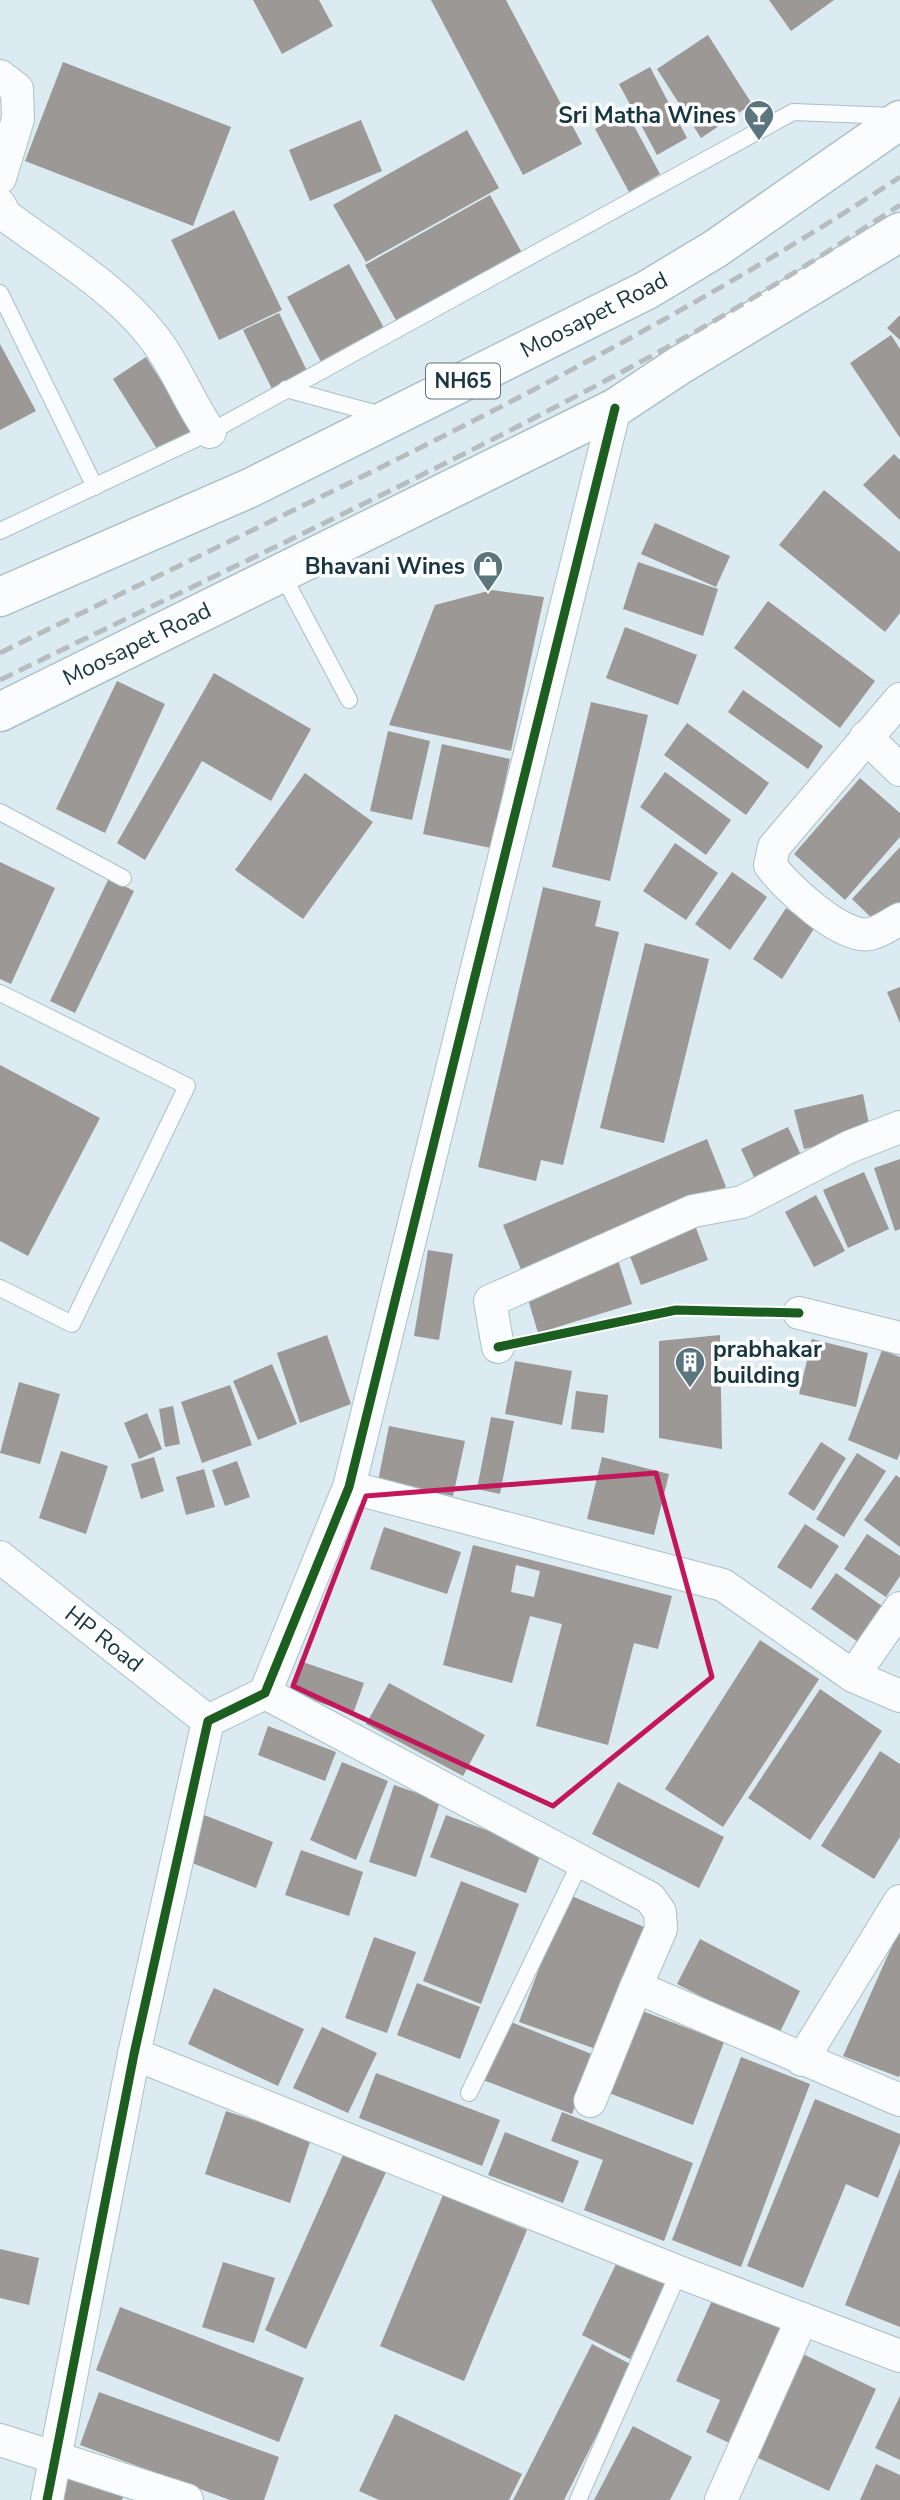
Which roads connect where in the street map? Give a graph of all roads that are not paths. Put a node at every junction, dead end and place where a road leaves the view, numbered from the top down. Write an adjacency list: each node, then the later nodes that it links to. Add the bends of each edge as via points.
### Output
1 (0, 76): 3 (street, via 17,89 18,119)
2 (900, 118): 7 (lane, via 793,112); 9 (highway, Moosapet Road / NH65, via 715,249 648,290)
3 (0, 178)
4 (0, 205): 10 (street, via 5,215 120,299 153,336)
5 (900, 232): 8 (highway, Moosapet Road)
6 (0, 293): 11 (lane)
7 (286, 388): 9 (lane); 10 (lane)
8 (615, 408): 13 (highway, Moosapet Road); 29 (street)
9 (389, 417): 14 (highway, Moosapet Road / NH65, via 250,488)
10 (210, 432): 11 (lane)
11 (95, 487): 12 (lane)
12 (0, 531)
13 (281, 572): 16 (lane); 17 (highway, Moosapet Road)
14 (0, 597)
15 (900, 699): 18 (street)
16 (349, 700)
17 (0, 712)
18 (866, 737): 19 (street); 22 (street, via 774,847 770,865 782,882 855,933 870,934)
19 (900, 770)
20 (0, 812): 21 (lane)
21 (123, 878)
22 (900, 919)
23 (0, 993): 25 (lane, via 187,1086 72,1324)
24 (900, 1127): 28 (street, via 849,1147 742,1202 693,1211 490,1301)
25 (0, 1288)
26 (799, 1313): 27 (street)
27 (900, 1338)
28 (498, 1347)
29 (349, 1487): 32 (street, via 723,1585); 33 (street)
30 (0, 1557): 35 (street, HP Road)
31 (900, 1608): 32 (street)
32 (853, 1676): 34 (street)
33 (265, 1693): 35 (street); 36 (street)
34 (900, 1696)
35 (208, 1721): 39 (street)
36 (581, 1861): 38 (street, via 650,1898 660,1912 661,1929); 41 (lane)
37 (900, 1901): 40 (street)
38 (636, 1987): 40 (street); 42 (street)
39 (134, 2054): 44 (street); 48 (street)
40 (802, 2060): 43 (street)
41 (469, 2094)
42 (590, 2101)
43 (900, 2101)
44 (679, 2272): 45 (street); 51 (lane)
45 (802, 2319): 46 (street); 52 (street)
46 (900, 2356)
47 (0, 2440): 48 (street)
48 (55, 2458): 49 (street); 50 (street)
49 (47, 2500)
50 (187, 2500)
51 (578, 2500)
52 (720, 2500)

